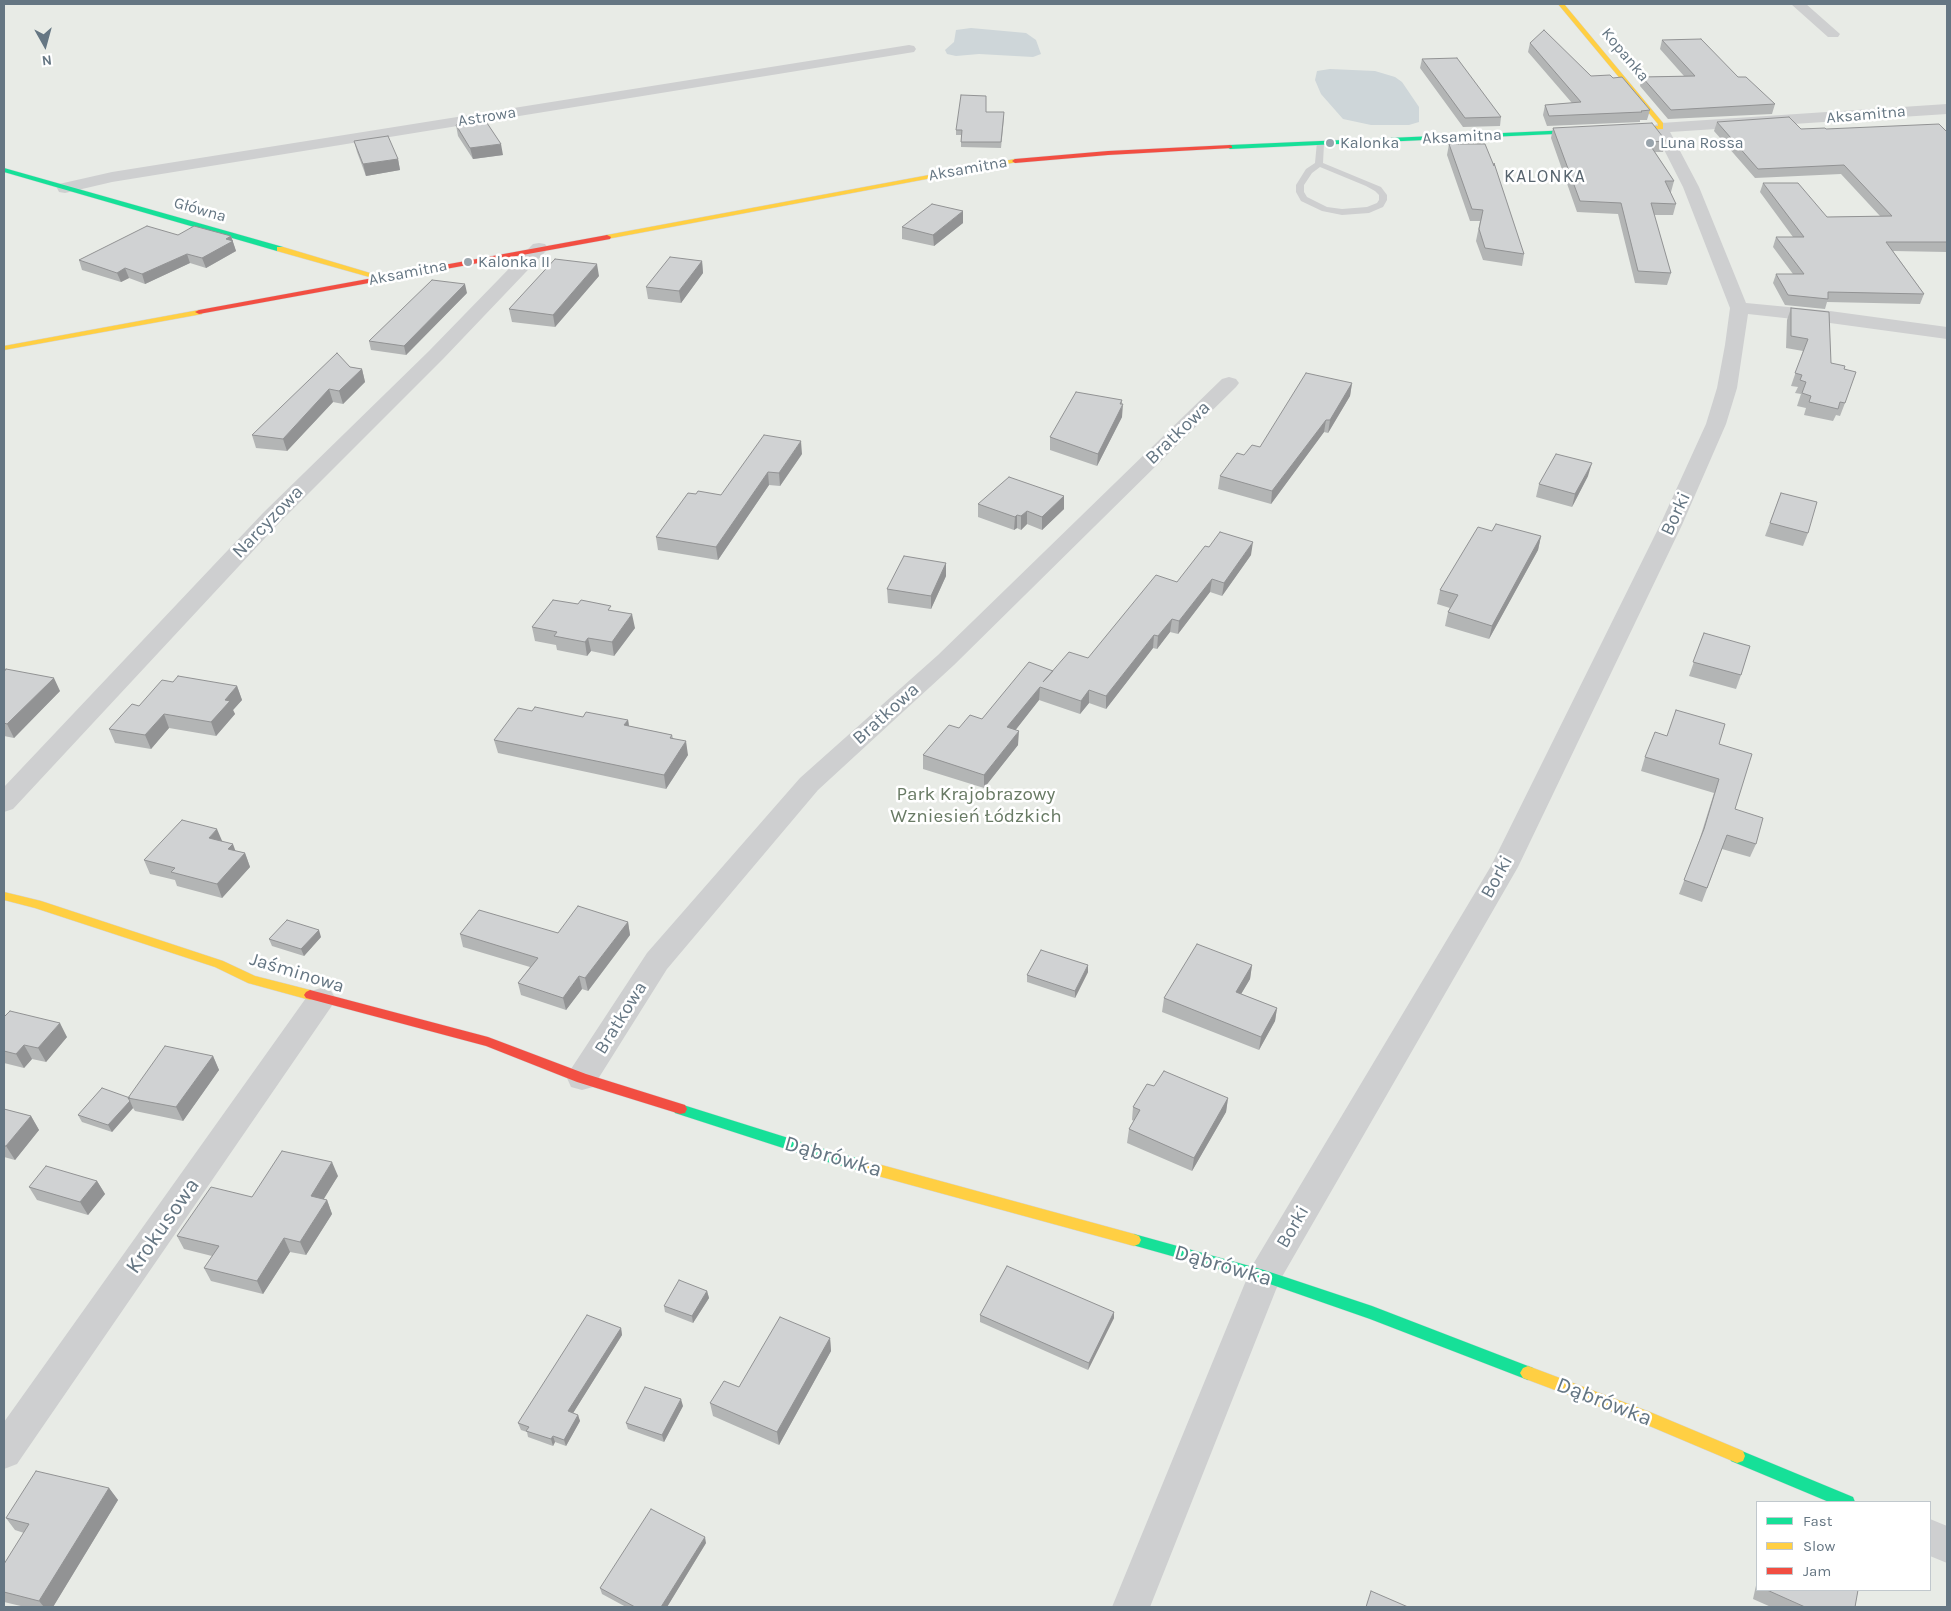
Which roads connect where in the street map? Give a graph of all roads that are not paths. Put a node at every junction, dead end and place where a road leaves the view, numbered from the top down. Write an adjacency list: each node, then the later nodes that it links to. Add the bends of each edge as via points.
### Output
1 (1561, 4): 6 (street, Kopanka, via 1654,115)
2 (1798, 4): 3 (street)
3 (1833, 34)
4 (909, 49): 10 (street, Astrowa, via 121,175)
5 (1947, 109): 6 (street, Aksamitna)
6 (1661, 128): 7 (street, Aksamitna); 13 (street, Borki, via 1682,166)
7 (1320, 144): 8 (lane); 11 (street, Aksamitna, via 1027,159)
8 (1318, 164): 8 (lane, via 1300,185 1300,192 1312,204 1325,209 1357,212 1380,205 1383,195 1378,189)
9 (4, 170): 10 (street, Główna)
10 (65, 188): 12 (street, Główna, via 347,268)
11 (539, 248): 12 (street, Aksamitna); 17 (street, Narcyzowa, via 436,355 270,518)
12 (388, 276): 15 (street, Aksamitna)
13 (1739, 308): 14 (street); 21 (street, Borki, via 1736,345 1716,424 1671,525 1504,867)
14 (1947, 333)
15 (4, 348)
16 (1229, 383): 20 (street, Bratkowa, via 946,660 809,784 657,961)
17 (4, 803)
18 (4, 896): 19 (street, Jaśminowa, via 200,958 252,980)
19 (321, 999): 20 (street, Jaśminowa, via 488,1042); 22 (street, Krokusowa)
20 (582, 1078): 21 (street, Dąbrówka, via 817,1153)
21 (1264, 1276): 23 (street, Dąbrówka, via 1381,1316 1636,1414); 26 (street, Borki)
22 (4, 1452)
23 (1845, 1501)
24 (1931, 1537): 25 (street)
25 (1947, 1544)
26 (1131, 1607)

